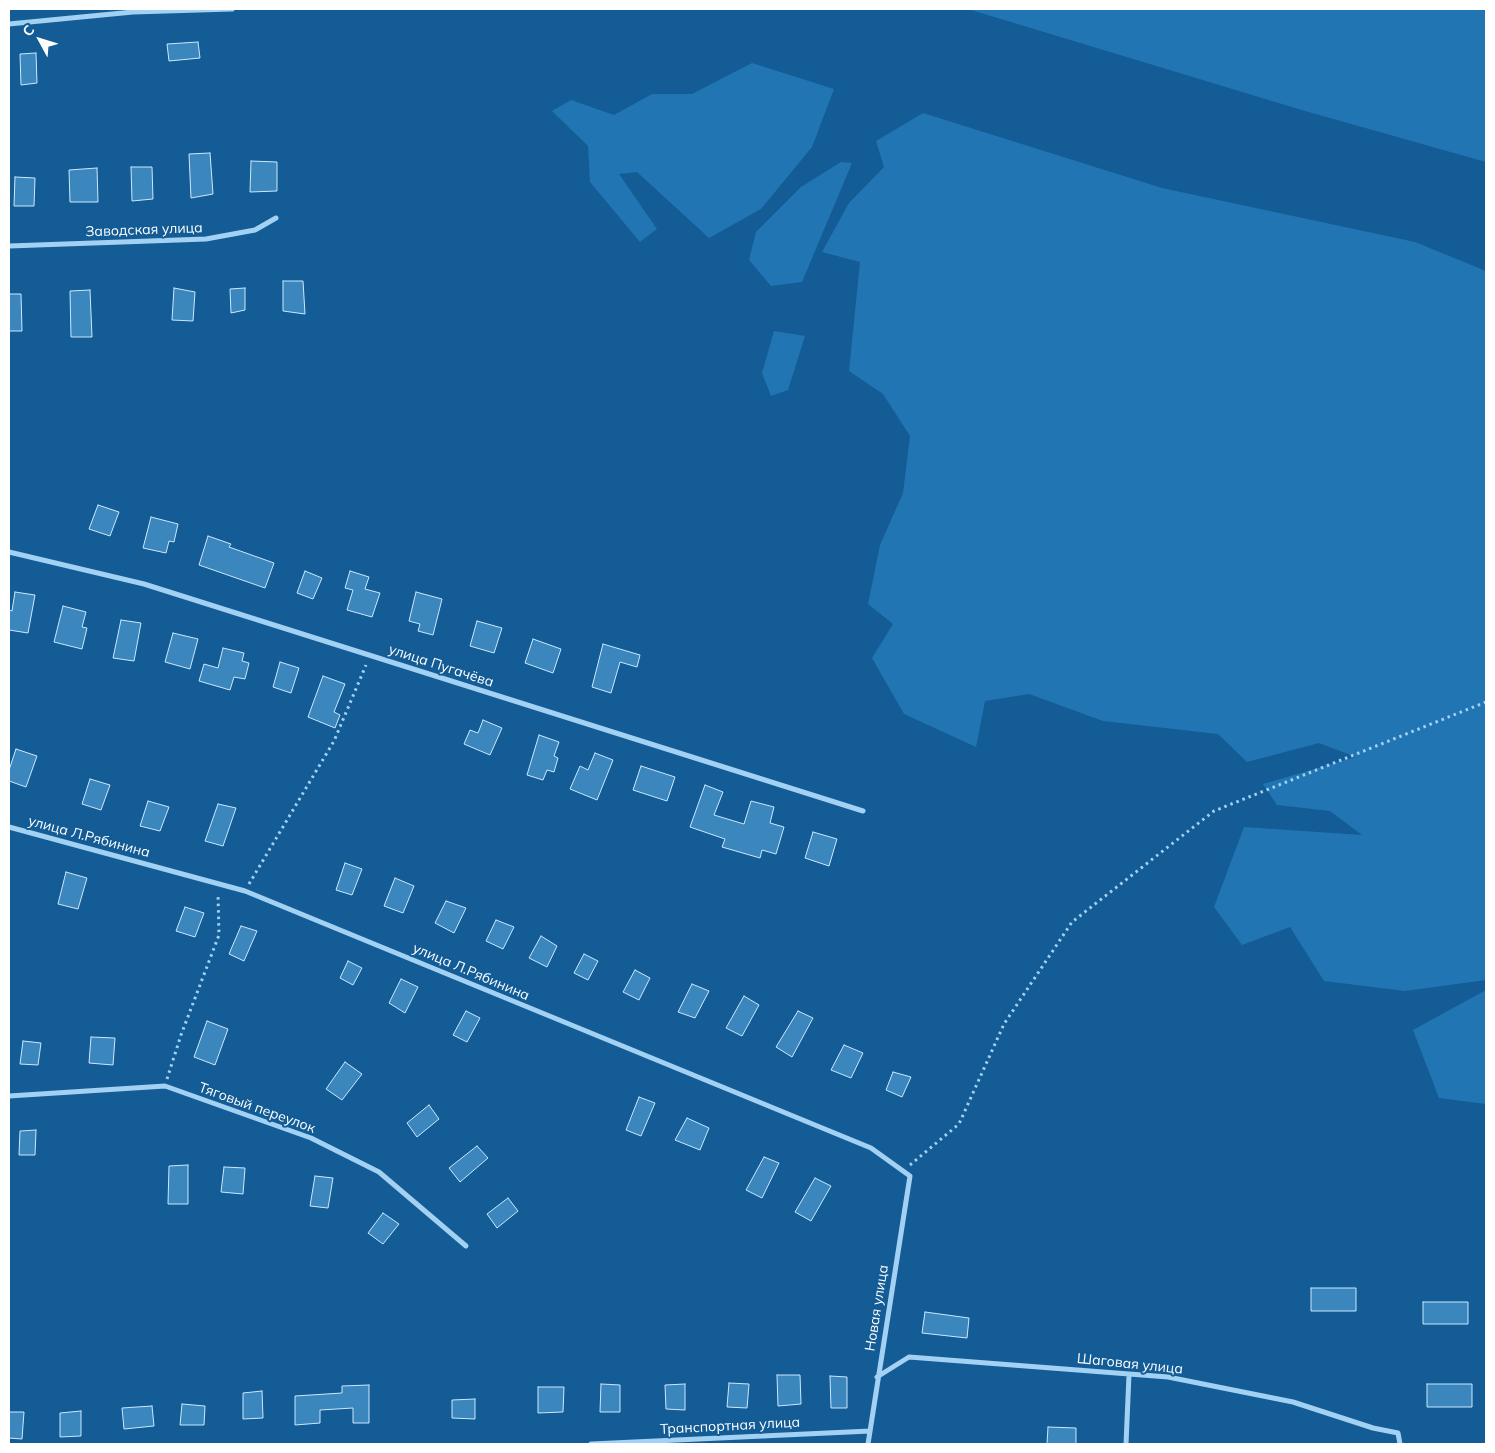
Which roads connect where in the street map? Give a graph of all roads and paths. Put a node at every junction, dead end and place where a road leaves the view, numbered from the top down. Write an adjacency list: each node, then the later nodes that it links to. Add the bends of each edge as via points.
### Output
1 (232, 9): 2 (street, via 133,12)
2 (9, 24)
3 (276, 218): 4 (street, Заводская улица, via 255,230 206,239)
4 (9, 246)
5 (9, 552): 6 (street, улица Пугачёва, via 144,584)
6 (370, 655): 8 (street, улица Пугачёва); 11 (path, via 334,741)
7 (1486, 702): 14 (path, via 1214,810 1072,922 1004,1024 959,1124)
8 (863, 811)
9 (9, 827): 10 (street, улица Л.Рябинина)
10 (217, 884): 11 (street, улица Л.Рябинина); 12 (path, via 219,935 180,1035)
11 (245, 890): 14 (street, улица Л.Рябинина, via 871,1148)
12 (165, 1086): 13 (street, Тяговый переулок); 16 (street, Тяговый переулок, via 311,1138 379,1172)
13 (9, 1096)
14 (903, 1171): 15 (street, улица Л.Рябинина)
15 (910, 1176): 18 (street, Новая улица)
16 (466, 1246)
17 (1129, 1375): 18 (street, Шаговая улица, via 909,1357); 22 (street); 23 (street, Шаговая улица, via 1168,1377 1293,1402 1398,1433)
18 (877, 1377): 19 (street, Новая улица)
19 (870, 1431): 20 (street, Транспортная улица); 21 (street, Новая улица)
20 (591, 1444)
21 (868, 1444)
22 (1126, 1444)
23 (1400, 1444)

